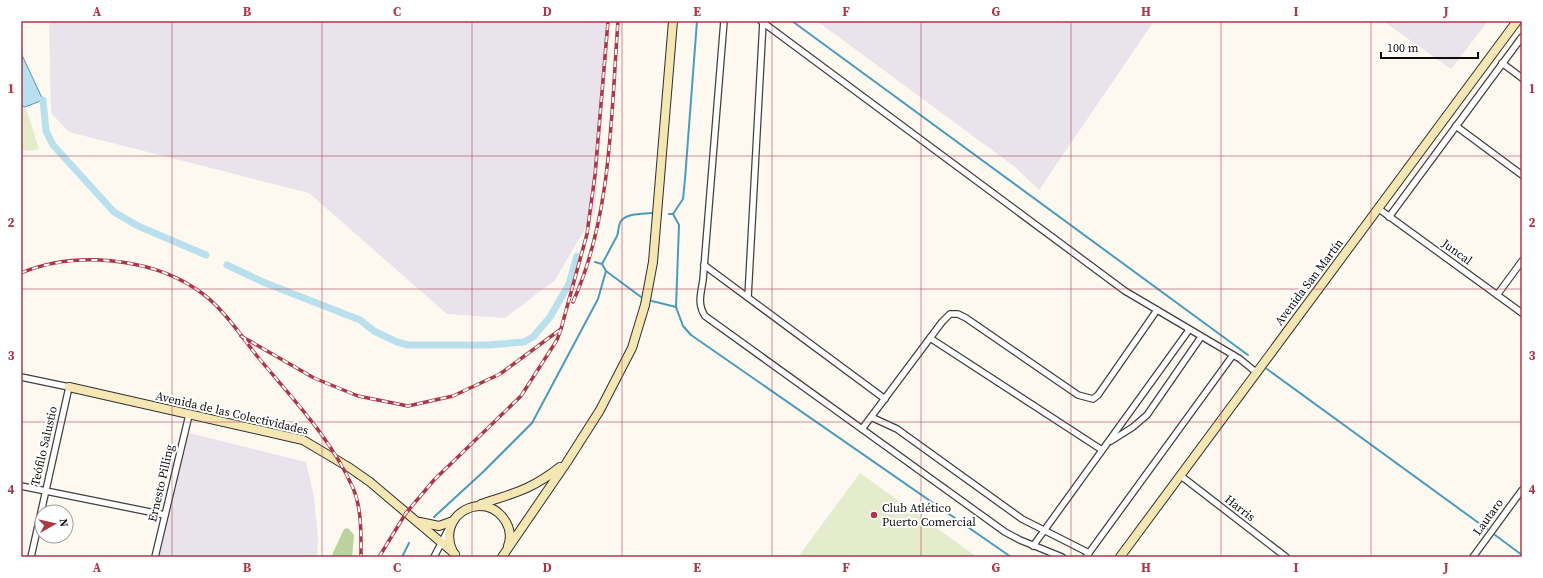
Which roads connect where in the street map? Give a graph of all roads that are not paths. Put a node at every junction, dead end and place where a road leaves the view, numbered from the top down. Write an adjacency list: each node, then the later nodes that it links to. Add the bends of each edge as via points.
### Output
1 (673, 21): 31 (street, via 653,262 645,305 632,348 600,410)
2 (724, 21): 13 (street)
3 (1517, 21): 10 (street, Avenida San Martín)
4 (762, 22): 15 (street); 16 (street, via 1095,269)
5 (1522, 37): 6 (street)
6 (1502, 63): 7 (street); 8 (street)
7 (1522, 78)
8 (1456, 126): 9 (street); 11 (street)
9 (1522, 175)
10 (1379, 209): 11 (street, Juncal); 22 (street, Avenida San Martín)
11 (1389, 217): 14 (street, Juncal)
12 (1522, 261): 14 (street)
13 (704, 265): 15 (street); 28 (street, via 700,304 705,316)
14 (1497, 295): 17 (street, Juncal)
15 (748, 297): 25 (street)
16 (1157, 310): 18 (street); 19 (street, via 1094,399 1078,395 958,314 946,316)
17 (1522, 313)
18 (1189, 330): 20 (street); 29 (street)
19 (930, 338): 25 (street); 30 (street)
20 (1201, 338): 21 (street); 29 (street, via 1147,415)
21 (1233, 355): 22 (street); 44 (street)
22 (1257, 373): 32 (street, Avenida San Martín)
23 (21, 377): 24 (street, Avenida de las Colectividades)
24 (69, 387): 26 (street, Avenida de las Colectividades); 35 (street, Teófilo Salustio)
25 (885, 399): 27 (street)
26 (189, 415): 37 (street, Ernesto Pilling); 38 (street, Avenida de las Colectividades, via 303,440 350,468)
27 (871, 417): 28 (street); 40 (street, via 897,429 1022,519)
28 (862, 429): 42 (street, via 1005,532)
29 (1107, 443): 30 (street)
30 (1102, 450): 40 (street)
31 (567, 462): 36 (street, via 540,482 519,493); 43 (street)
32 (1181, 476): 50 (street, Avenida San Martín); 51 (street, Harris)
33 (21, 486): 35 (street)
34 (1522, 490): 52 (street, Lautaro)
35 (46, 491): 37 (street); 46 (street, Teófilo Salustio)
36 (477, 505): 39 (street, via 461,511); 43 (street, via 491,508 502,516 510,533)
37 (165, 515): 47 (street, Ernesto Pilling)
38 (415, 520): 39 (street, via 439,526); 41 (street, Avenida de las Colectividades)
39 (452, 522): 41 (street); 45 (street, via 450,545)
40 (1044, 530): 42 (street); 44 (street)
41 (441, 543): 45 (street); 48 (street)
42 (1033, 546): 49 (street)
43 (504, 554)
44 (1087, 555)
45 (456, 556)
46 (31, 557)
47 (155, 557)
48 (434, 557)
49 (1062, 557)
50 (1120, 557)
51 (1286, 557)
52 (1473, 557)

